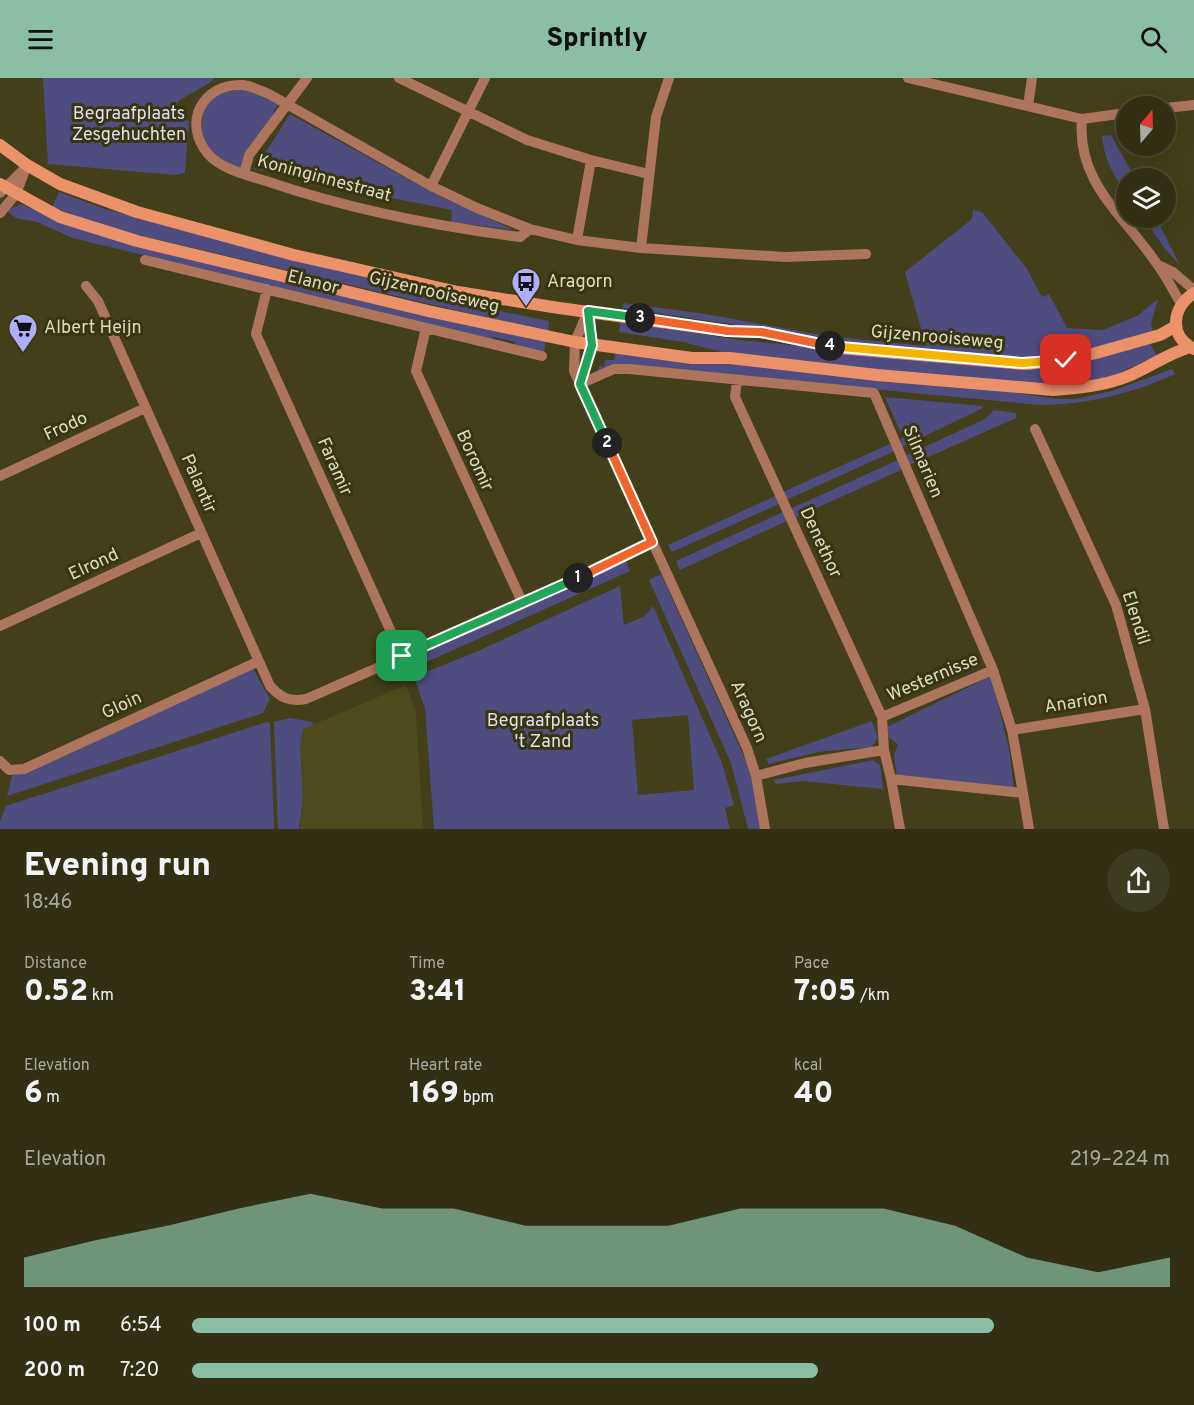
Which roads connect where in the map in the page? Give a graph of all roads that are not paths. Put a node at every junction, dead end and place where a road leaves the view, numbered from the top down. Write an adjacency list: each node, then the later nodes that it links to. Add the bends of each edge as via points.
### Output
1 (307, 78): 8 (street)
2 (399, 78): 11 (street)
3 (485, 78): 11 (street)
4 (669, 78): 18 (street, via 656,117)
5 (908, 78): 9 (street)
6 (1032, 78): 9 (street)
7 (1194, 105): 10 (street)
8 (286, 106): 17 (street, via 249,154); 17 (street, Koninginnestraat, via 269,94 242,85 208,97 199,107 197,133 209,154); 19 (street, Koninginnestraat)
9 (1028, 106): 13 (street)
10 (1176, 107)
11 (467, 112): 15 (street, via 526,140); 19 (street)
12 (1116, 114): 13 (street)
13 (1082, 119): 28 (street, via 1082,149 1095,185)
14 (0, 145): 16 (main road, Gijzenrooiseweg)
15 (591, 160): 18 (street); 24 (street)
16 (27, 165): 20 (street); 21 (street); 33 (main road, Gijzenrooiseweg, via 60,184 137,212 294,255 458,292)
17 (244, 174): 23 (street, Koninginnestraat, via 317,197 458,229 520,237)
18 (649, 174): 25 (street)
19 (431, 186): 23 (street, Koninginnestraat)
20 (2, 188): 21 (main road, Gijzenrooiseweg)
21 (16, 194): 22 (street); 36 (main road, Gijzenrooiseweg, via 60,217 137,241)
22 (0, 213)
23 (530, 229): 24 (street, Koninginnestraat)
24 (577, 240): 25 (street, Koninginnestraat)
25 (641, 248): 26 (street, Koninginnestraat, via 785,257)
26 (866, 254)
27 (145, 260): 30 (street, Elanor)
28 (1158, 265): 31 (street, via 1173,272); 32 (street)
29 (86, 286): 42 (street, Palantir, via 98,301)
30 (267, 289): 35 (street, Elanor); 49 (street, Faramir, via 256,334)
31 (1194, 292): 32 (main road)
32 (1181, 304): 34 (main road)
33 (588, 311): 34 (main road, Gijzenrooiseweg, via 761,332 840,348 1018,363 1066,360 1096,353 1160,335); 36 (street, Aragorn); 37 (street)
34 (1176, 326): 38 (main road, via 1180,338)
35 (426, 328): 39 (street, Elanor); 47 (street, Boromir, via 416,371)
36 (575, 342): 37 (main road, Gijzenrooiseweg); 41 (street, Aragorn, via 574,371)
37 (592, 345): 38 (main road, Gijzenrooiseweg, via 692,358 730,358 1053,390 1081,388 1127,376 1171,353); 41 (street)
38 (1192, 348)
39 (542, 356)
40 (737, 380): 41 (street, via 614,369); 51 (street, Silmarien, via 874,393); 53 (street, Denethor, via 735,397)
41 (580, 384): 46 (street, Aragorn)
42 (145, 408): 44 (street, Frodo); 45 (street, Palantir)
43 (1035, 429): 52 (street, Elendil, via 1116,605)
44 (0, 476)
45 (201, 533): 48 (street, Elrond); 50 (street, Palantir)
46 (652, 542): 47 (street); 57 (street, Aragorn, via 747,748)
47 (523, 604): 49 (street)
48 (0, 626)
49 (402, 656): 50 (street, Palantir, via 306,699 292,701 279,696 270,686)
50 (260, 661): 56 (street, Gloin, via 24,769 9,770)
51 (993, 670): 53 (street, Westernisse); 54 (street, Westernisse)
52 (1145, 709): 54 (street, Anarion); 63 (street, Elendil)
53 (882, 717): 55 (street, Westernisse)
54 (1012, 730): 59 (street, Westernisse)
55 (885, 750): 57 (street, via 805,763); 58 (street, Westernisse)
56 (0, 761)
57 (756, 776): 60 (street, Aragorn)
58 (891, 779): 59 (street); 61 (street, Westernisse)
59 (1023, 793): 62 (street, Westernisse)
60 (765, 829)
61 (900, 829)
62 (1029, 829)
63 (1164, 829)

